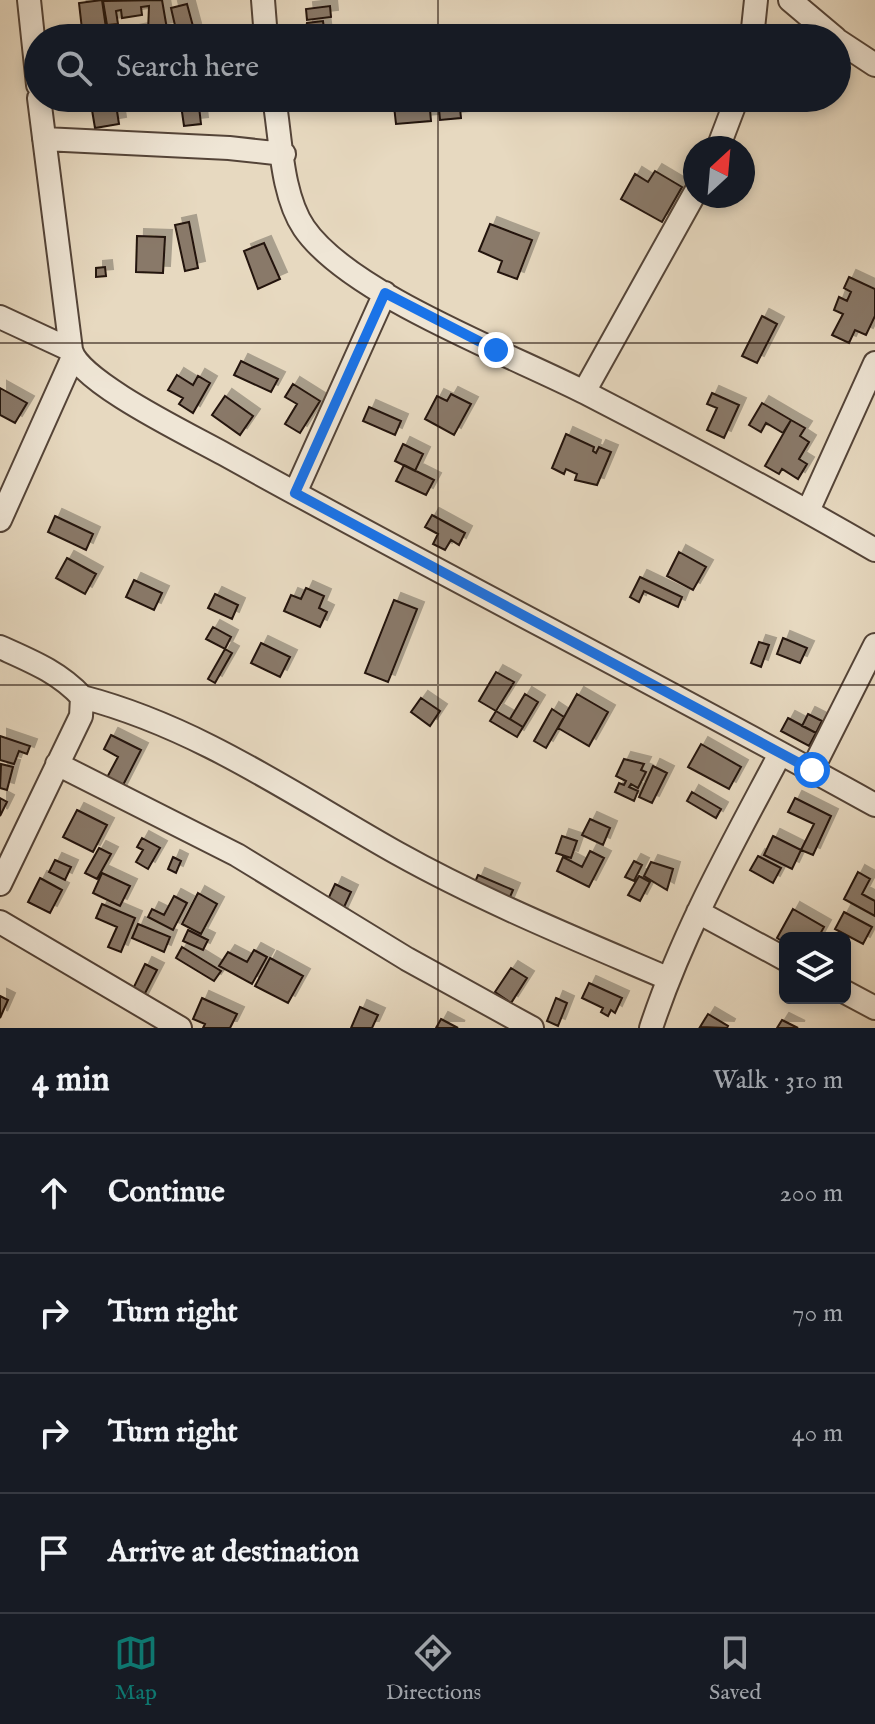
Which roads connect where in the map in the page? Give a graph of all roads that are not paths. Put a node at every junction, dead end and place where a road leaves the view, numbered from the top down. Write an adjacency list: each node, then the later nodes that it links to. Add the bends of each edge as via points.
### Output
1 (29, 0): 5 (street)
2 (263, 0): 6 (street)
3 (756, 0): 7 (street)
4 (790, 0): 8 (street)
5 (32, 24)
6 (265, 24)
7 (753, 24)
8 (818, 24)
9 (851, 49): 10 (street)
10 (875, 65)
11 (41, 112): 15 (street)
12 (276, 112): 16 (street)
13 (732, 112): 14 (street)
14 (723, 136)
15 (44, 139): 16 (street); 20 (street)
16 (284, 154): 18 (street, via 290,193 303,226 327,254)
17 (687, 208): 22 (street)
18 (385, 293): 22 (street); 23 (street)
19 (0, 317): 20 (street)
20 (72, 353): 23 (street, via 115,393); 25 (street)
21 (875, 363): 24 (street)
22 (584, 392): 24 (street)
23 (295, 493): 30 (street)
24 (808, 511): 26 (street)
25 (0, 520)
26 (875, 550)
27 (875, 645): 32 (street)
28 (0, 647): 29 (street, via 43,666)
29 (82, 697): 31 (street, via 81,716); 38 (street, via 171,726 398,854)
30 (780, 754): 32 (street); 35 (street)
31 (57, 764): 34 (street); 42 (street, via 237,855)
32 (812, 770): 33 (street)
33 (875, 805)
34 (0, 884)
35 (698, 912): 37 (street); 38 (street)
36 (0, 922): 41 (street)
37 (779, 956)
38 (667, 978): 43 (street)
39 (851, 995): 40 (street)
40 (875, 1008)
41 (180, 1028)
42 (532, 1028)
43 (651, 1028)

